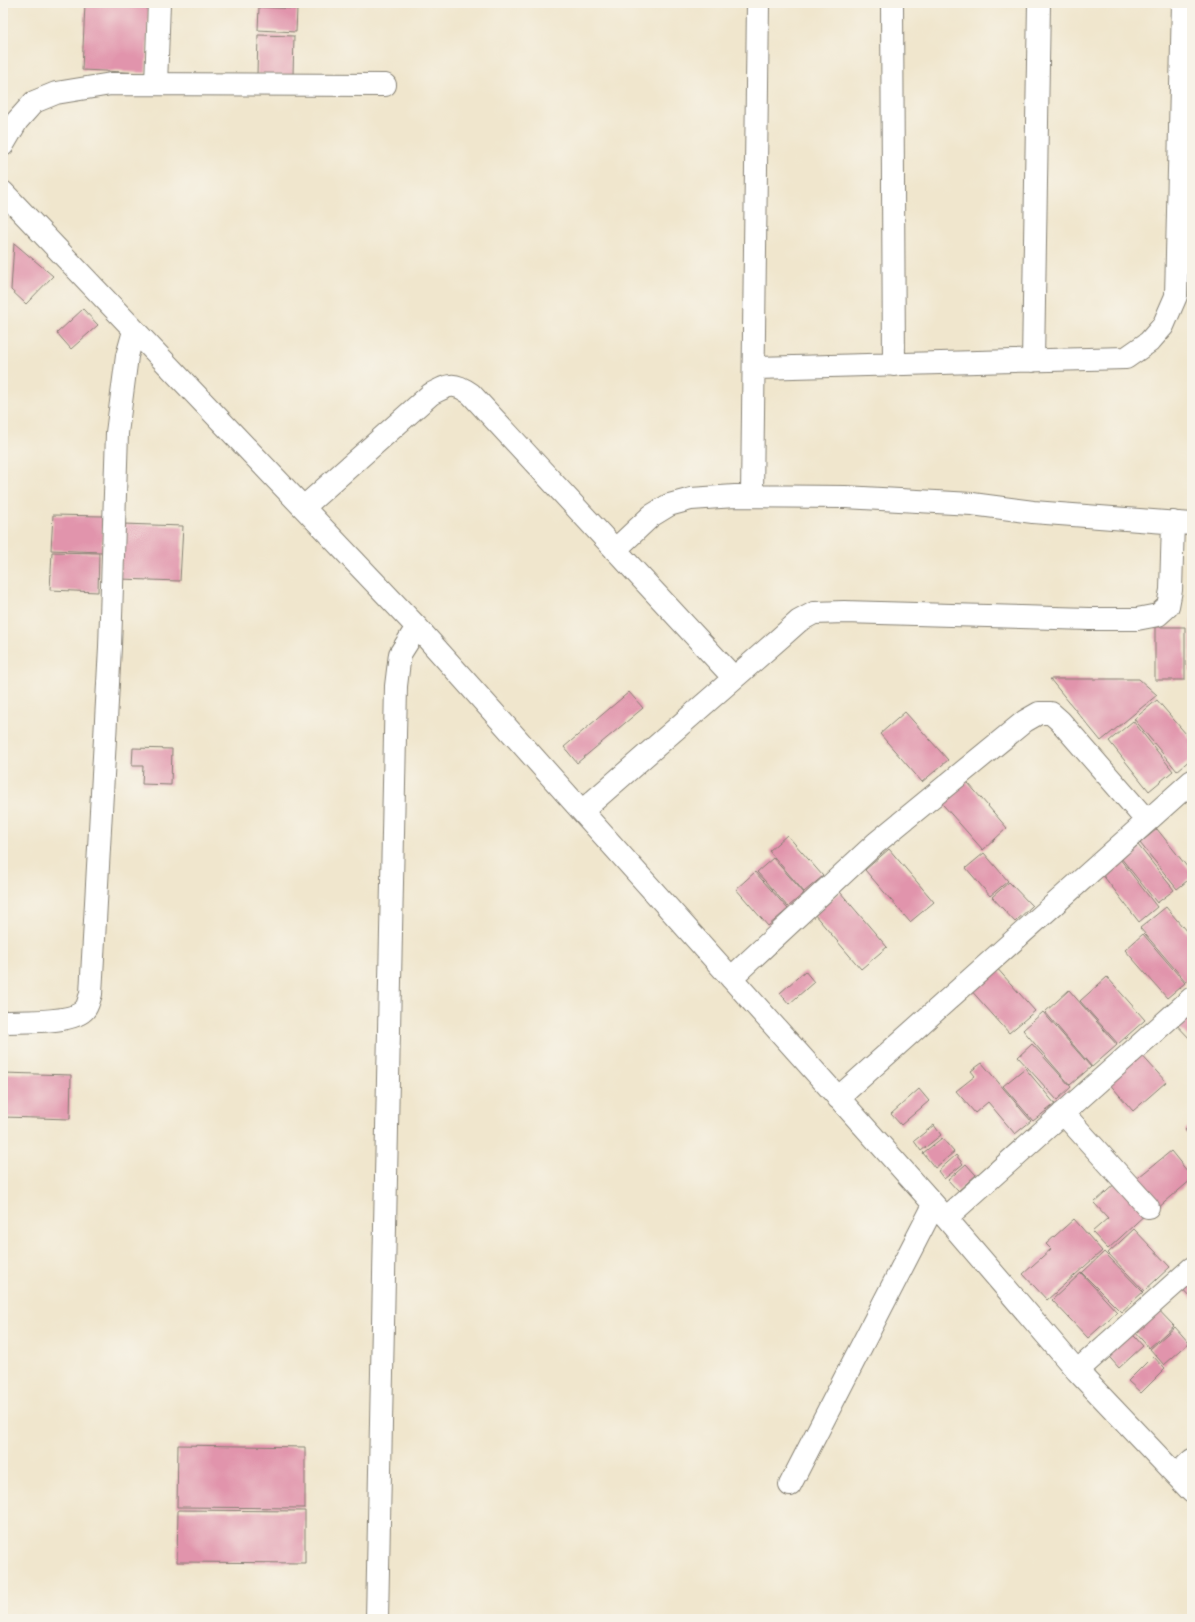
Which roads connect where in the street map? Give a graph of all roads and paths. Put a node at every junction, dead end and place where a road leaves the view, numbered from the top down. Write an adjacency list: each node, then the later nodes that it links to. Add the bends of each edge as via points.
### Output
1 (159, 3): 6 (street)
2 (758, 3): 13 (street)
3 (892, 3): 12 (street)
4 (1039, 3): 11 (street)
5 (1183, 3): 11 (street, via 1176,296 1163,326 1149,342 1126,358)
6 (156, 84): 7 (street); 8 (street, via 111,84 56,93 34,102 17,120)
7 (385, 85)
8 (3, 145)
9 (3, 199): 10 (street)
10 (134, 331): 15 (street); 25 (street, via 127,356 117,433 110,647 90,994 86,1009 74,1018)
11 (1033, 361): 12 (street)
12 (894, 365): 13 (street)
13 (754, 368): 14 (street)
14 (752, 496): 16 (street, via 845,497 964,504); 17 (street, via 691,499 669,505 651,516)
15 (304, 507): 17 (street, via 431,394 447,386 460,387 471,394); 18 (street)
16 (1182, 523): 19 (street, via 1168,606 1158,615 1137,619 1090,619 814,613 799,621)
17 (615, 550): 19 (street)
18 (417, 627): 21 (street); 36 (street, via 400,654 396,686)
19 (734, 678): 21 (street)
20 (1192, 781): 22 (street)
21 (582, 811): 23 (street)
22 (1147, 821): 23 (street, via 1060,721 1051,713 1039,713 1025,721 876,843); 26 (street)
23 (731, 978): 26 (street)
24 (1192, 998): 27 (street)
25 (3, 1022)
26 (838, 1098): 29 (street)
27 (1063, 1113): 28 (street); 29 (street)
28 (1148, 1208)
29 (940, 1211): 31 (street); 34 (street)
30 (1192, 1268): 31 (street)
31 (1077, 1371): 33 (street)
32 (1192, 1460): 33 (street)
33 (1176, 1474): 35 (street)
34 (790, 1485)
35 (1192, 1492)
36 (378, 1619)

